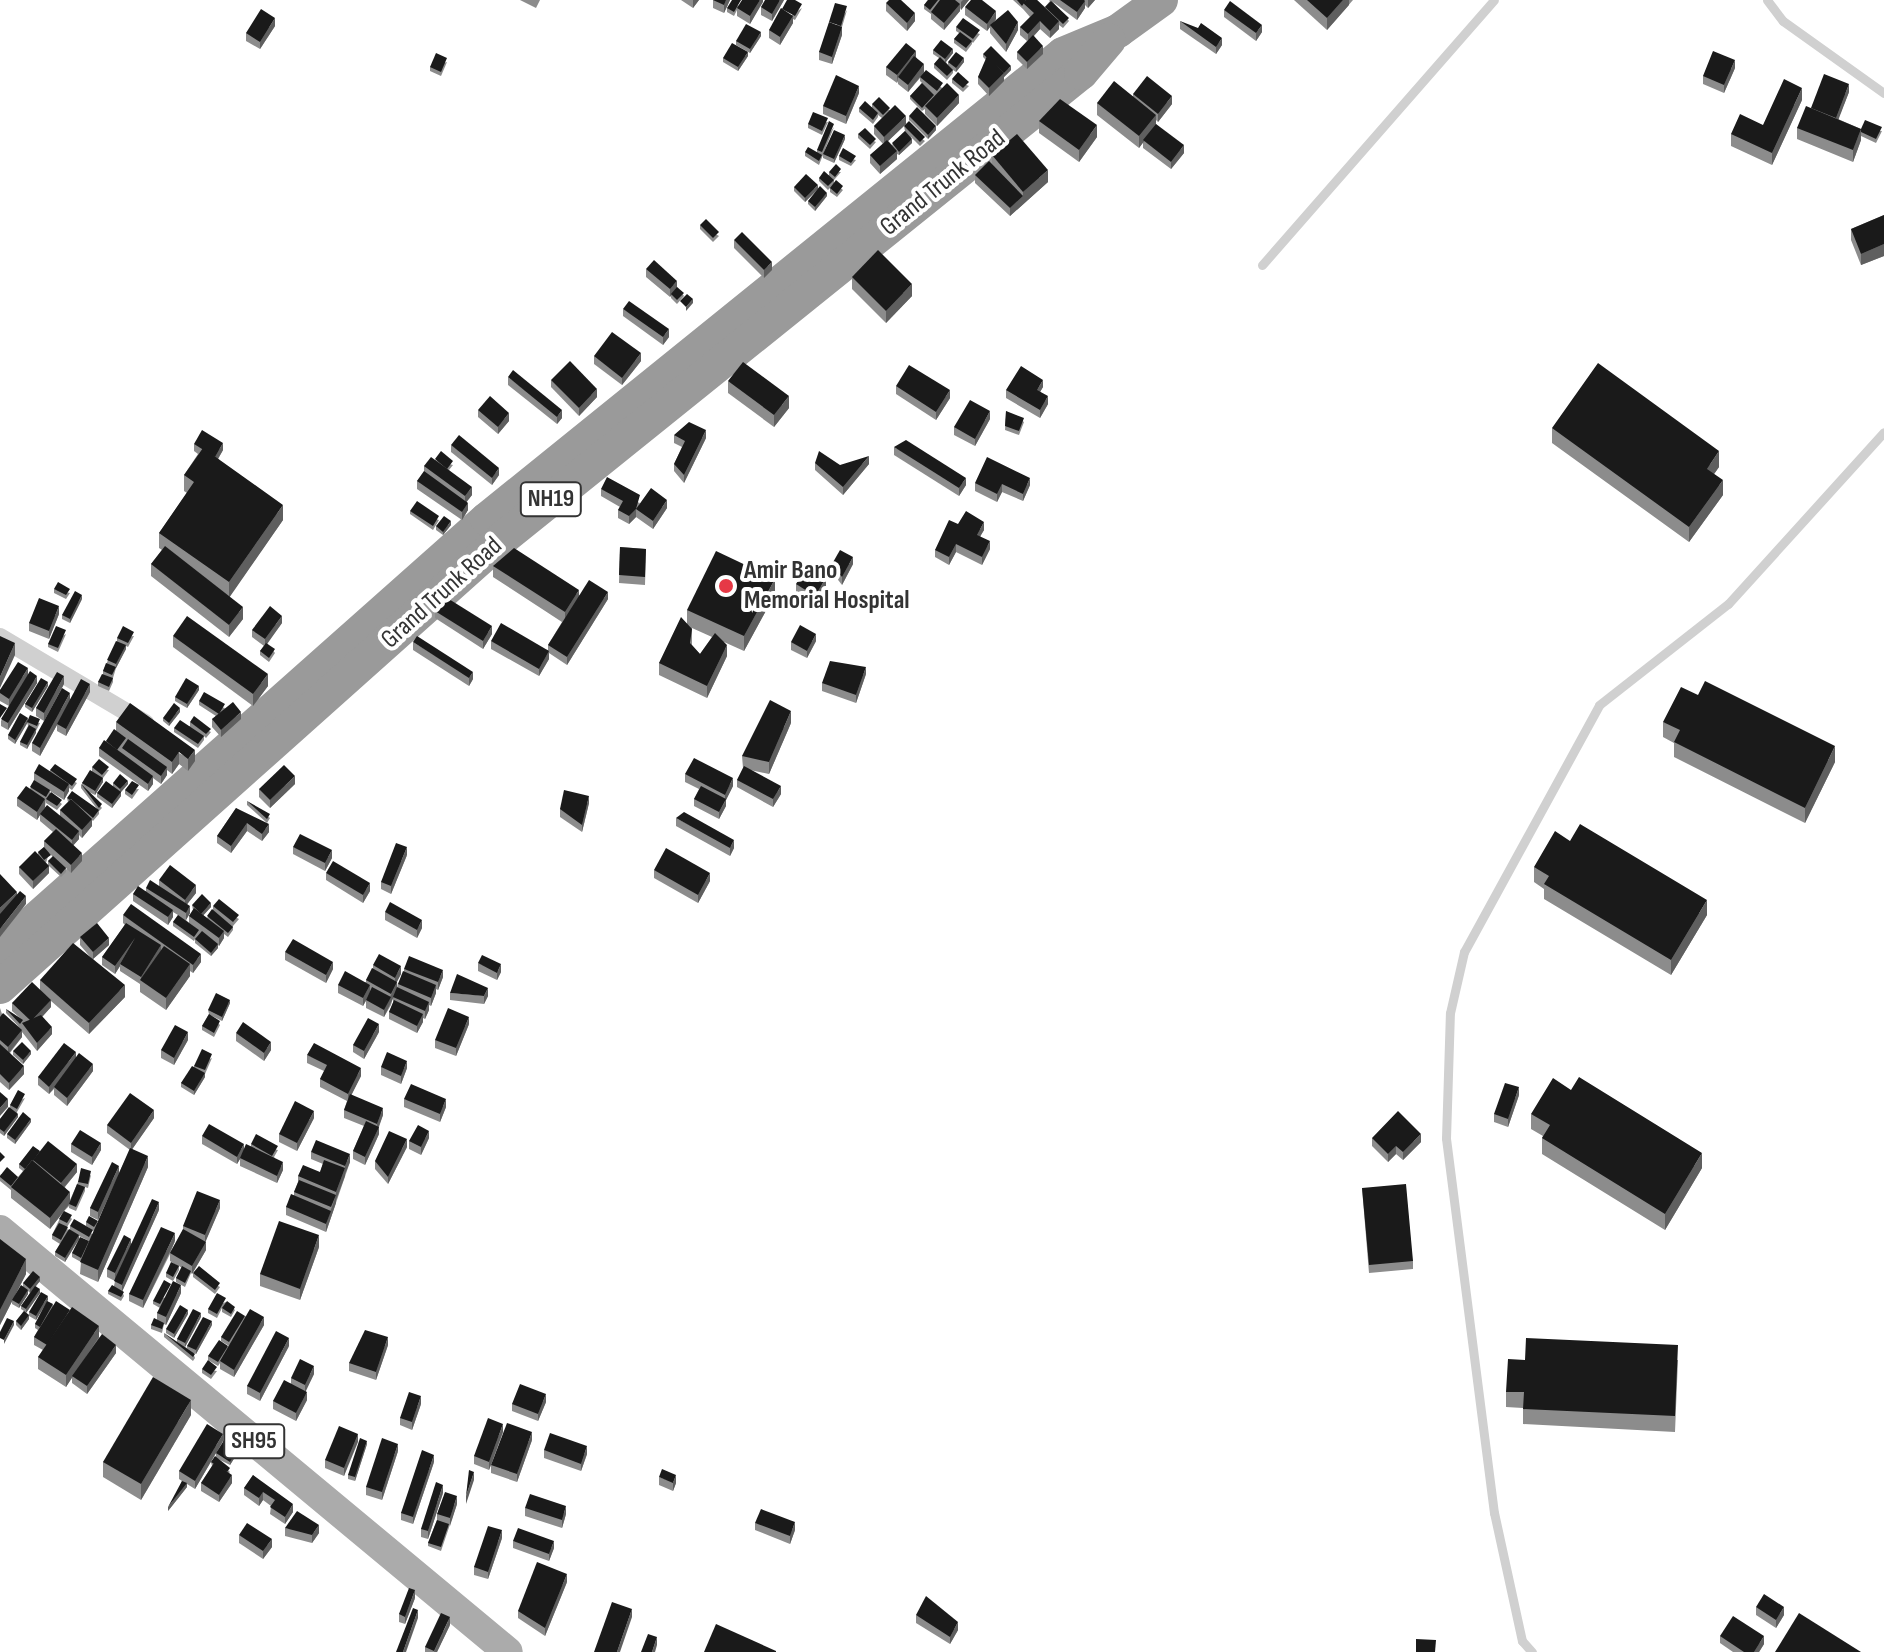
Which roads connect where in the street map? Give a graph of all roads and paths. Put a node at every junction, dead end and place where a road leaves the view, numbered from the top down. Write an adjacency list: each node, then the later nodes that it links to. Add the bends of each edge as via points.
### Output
1 (1161, 0): 9 (highway, Grand Trunk Road / NH19, via 1118,31 1063,54 992,128 207,767)
2 (1494, 0): 5 (lane)
3 (1767, 0): 4 (lane, via 1783,21)
4 (1884, 93)
5 (1262, 265)
6 (1884, 432): 14 (lane, via 1728,604 1599,705 1464,952 1450,1013 1446,1138 1494,1513 1522,1641)
7 (0, 637): 8 (street)
8 (165, 734)
9 (51, 924): 10 (highway, Grand Trunk Road / NH19); 11 (highway, Grand Trunk Road / NH19)
10 (0, 951)
11 (0, 987)
12 (0, 1230): 13 (main road, SH95)
13 (508, 1652)
14 (1532, 1652)

